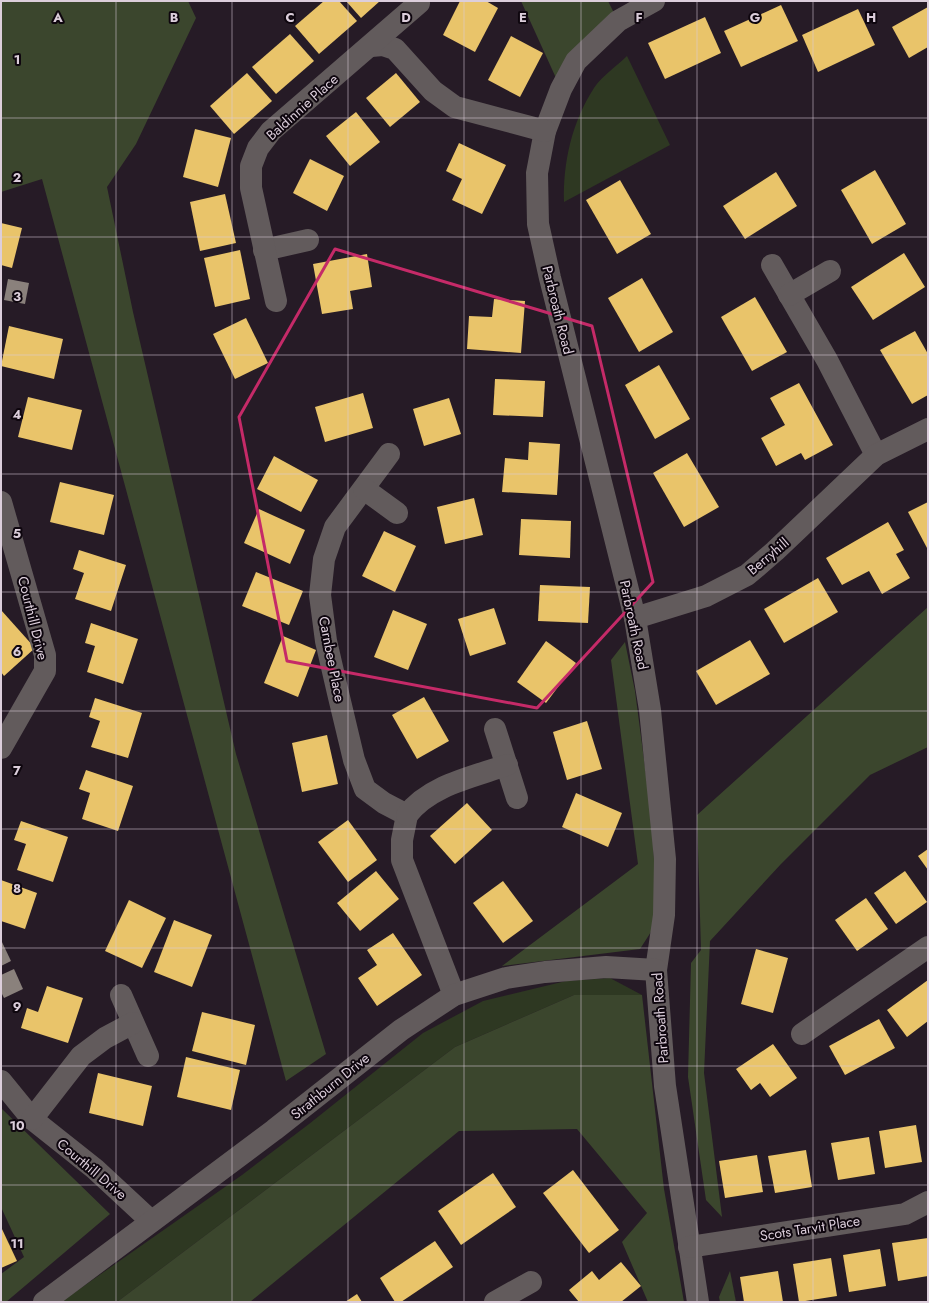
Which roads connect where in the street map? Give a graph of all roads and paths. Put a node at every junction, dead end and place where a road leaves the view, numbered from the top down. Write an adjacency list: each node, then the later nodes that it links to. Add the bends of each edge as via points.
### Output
1 (654, 1): 4 (street, Parbroath Road, via 618,21 576,61 561,89)
2 (419, 3): 3 (street, Baldinnie Place)
3 (371, 46): 4 (street, via 383,45 395,49 433,91 455,107); 6 (street, Baldinnie Place, via 271,131 258,148 251,166 251,188)
4 (545, 131): 17 (street, Parbroath Road, via 537,173 538,224)
5 (308, 240): 6 (street)
6 (264, 250): 10 (street, Baldinnie Place)
7 (772, 265): 9 (street)
8 (830, 271): 9 (street)
9 (790, 295): 13 (street)
10 (276, 301)
11 (928, 429): 13 (street, Berryhill)
12 (389, 454): 14 (street, Carnbee Place)
13 (876, 455): 17 (street, Berryhill, via 775,552 747,575 706,596)
14 (364, 489): 16 (street); 22 (street, Carnbee Place, via 335,527 324,559 320,595 326,642 354,760 365,789)
15 (1, 502): 19 (street, Courthill Drive, via 45,655 45,671)
16 (397, 513)
17 (635, 618): 24 (street, Parbroath Road, via 650,710 665,860 664,915)
18 (495, 729): 20 (street)
19 (1, 748)
20 (507, 765): 21 (street); 22 (street, via 437,790 416,803)
21 (517, 798)
22 (407, 815): 26 (street, via 402,840 402,860)
23 (928, 947): 28 (street)
24 (656, 970): 26 (street, Strathburn Drive, via 606,967 545,972 506,978); 34 (street, Parbroath Road, via 665,1086)
25 (121, 995): 27 (street)
26 (454, 995): 33 (street, Strathburn Drive, via 401,1030 274,1130)
27 (133, 1023): 29 (street); 31 (street, via 104,1038 81,1056)
28 (802, 1034)
29 (148, 1056)
30 (1, 1081): 31 (street, Courthill Drive)
31 (32, 1119): 33 (street, Courthill Drive, via 95,1169)
32 (928, 1202): 34 (street, Scots Tarvit Place, via 905,1214)
33 (151, 1220): 36 (street, Strathburn Drive)
34 (689, 1247): 38 (street, Parbroath Road)
35 (531, 1282): 37 (street)
36 (44, 1302)
37 (495, 1302)
38 (698, 1302)

